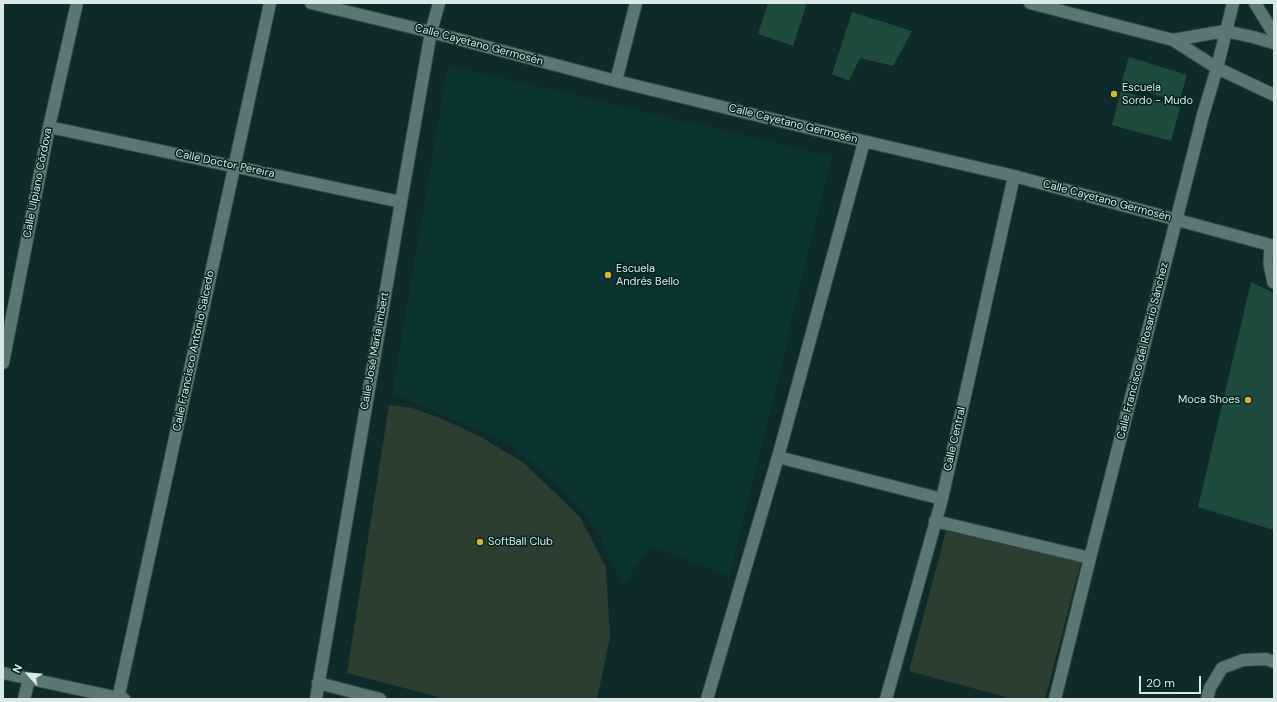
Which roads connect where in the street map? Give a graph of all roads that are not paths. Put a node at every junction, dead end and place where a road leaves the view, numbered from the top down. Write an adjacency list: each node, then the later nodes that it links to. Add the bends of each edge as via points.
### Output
1 (77, 3): 17 (street, Calle Ulpiano Córdova)
2 (270, 3): 19 (street, Calle Francisco Antonio Salcedo)
3 (311, 3): 10 (street, Calle Cayetano Germosén)
4 (439, 3): 10 (street, Calle José María Imbert)
5 (636, 3): 15 (street)
6 (1030, 3): 12 (street)
7 (1233, 3): 9 (street, Calle Francisco del Rosario Sánchez)
8 (1255, 3): 11 (street)
9 (1225, 31): 12 (street); 13 (street); 14 (street, Calle Francisco del Rosario Sánchez)
10 (431, 32): 15 (street, Calle Cayetano Germosén); 21 (street, Calle José María Imbert)
11 (1274, 34)
12 (1173, 40): 14 (street)
13 (1274, 43)
14 (1217, 68): 16 (street); 22 (street, Calle Francisco del Rosario Sánchez)
15 (616, 81): 18 (street, Calle Cayetano Germosén)
16 (1274, 95)
17 (49, 127): 19 (street, Calle Doctor Pereira); 25 (street, Calle Ulpiano Córdova)
18 (864, 142): 20 (street, Calle Cayetano Germosén); 26 (street)
19 (234, 166): 21 (street, Calle Doctor Pereira); 35 (street, Calle Francisco Antonio Salcedo)
20 (1014, 176): 22 (street, Calle Cayetano Germosén); 27 (street, Calle Central)
21 (401, 202): 33 (street, Calle José María Imbert)
22 (1176, 219): 23 (street, Calle Cayetano Germosén); 29 (street, Calle Francisco del Rosario Sánchez)
23 (1271, 245): 24 (lane, via 1268,264)
24 (1274, 284)
25 (3, 363)
26 (778, 457): 27 (street); 38 (street)
27 (942, 499): 28 (street, Calle Central)
28 (936, 521): 29 (street); 39 (street, Calle Central)
29 (1090, 558): 40 (street, Calle Francisco del Rosario Sánchez)
30 (1274, 662): 41 (street, via 1243,660 1222,668 1210,688)
31 (3, 673): 32 (street)
32 (29, 678): 34 (street); 35 (street)
33 (318, 683): 36 (street, Calle José María Imbert); 37 (street)
34 (24, 699)
35 (120, 699)
36 (316, 699)
37 (380, 699)
38 (707, 699)
39 (886, 699)
40 (1055, 699)
41 (1207, 699)

